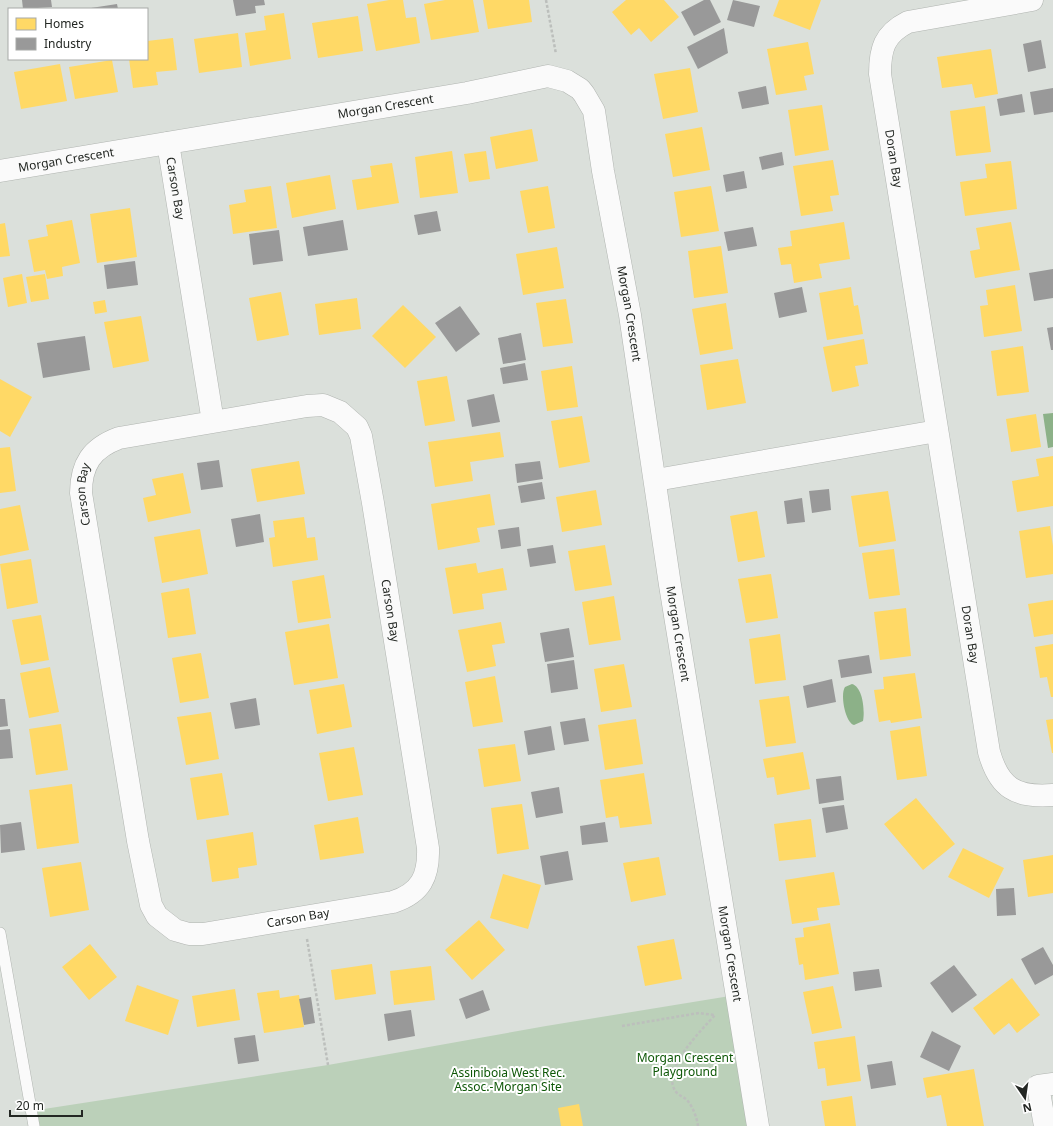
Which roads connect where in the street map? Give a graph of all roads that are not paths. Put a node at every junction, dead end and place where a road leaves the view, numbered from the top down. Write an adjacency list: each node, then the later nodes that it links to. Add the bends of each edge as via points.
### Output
1 (1032, 0): 5 (street, Doran Bay, via 908,22 892,32 880,56 881,81)
2 (168, 143): 3 (street, Morgan Crescent); 4 (street, Carson Bay); 6 (street, Morgan Crescent, via 467,93 548,76 560,78 580,89 594,111)
3 (0, 171)
4 (214, 422): 4 (street, Carson Bay, via 307,406 323,406 340,412 357,427 363,444 429,861 422,881 412,894 404,898 203,934 189,934 175,930 157,916 146,885 80,493 85,466 100,447 119,438)
5 (937, 431): 6 (street); 7 (street, Doran Bay, via 994,768 1007,786 1020,793)
6 (656, 480): 11 (street, Morgan Crescent, via 675,620)
7 (1053, 795)
8 (0, 933): 10 (lane)
9 (1053, 1084): 12 (street, via 1038,1086)
10 (34, 1126)
11 (758, 1126)
12 (1045, 1126)

